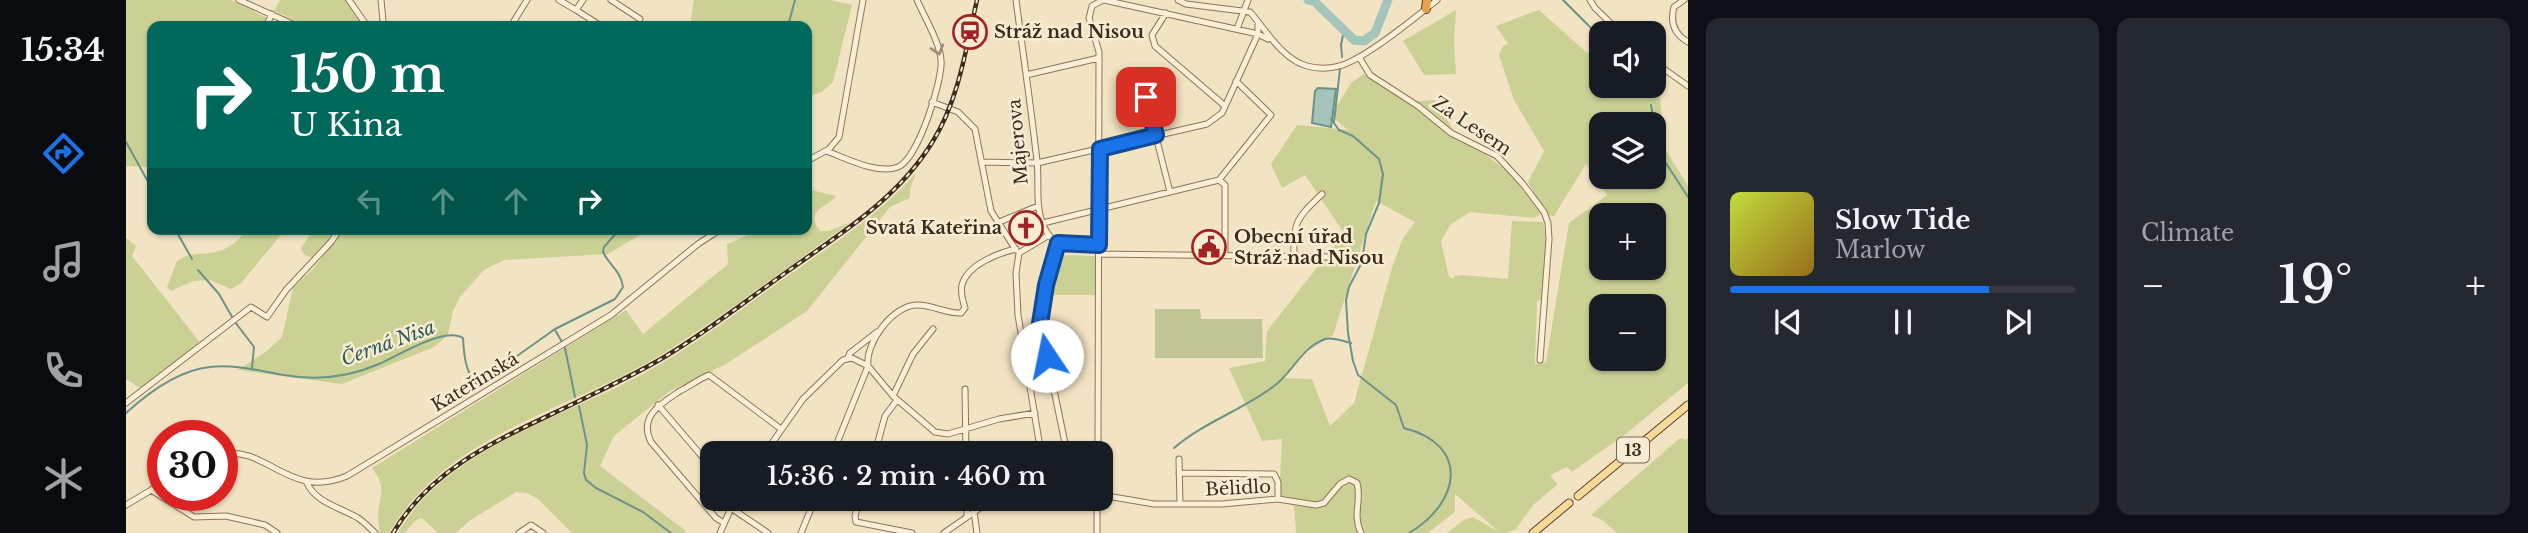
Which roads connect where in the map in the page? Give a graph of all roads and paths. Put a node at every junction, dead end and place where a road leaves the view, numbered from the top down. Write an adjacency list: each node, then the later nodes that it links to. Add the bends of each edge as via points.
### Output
1 (240, 0): 23 (street)
2 (349, 0): 27 (street)
3 (381, 0): 28 (street)
4 (527, 0): 29 (street)
5 (559, 0): 20 (street)
6 (583, 0): 20 (street)
7 (611, 0): 24 (street)
8 (863, 0): 48 (street, via 841,131)
9 (917, 0): 44 (street, one-way to 44, via 941,57)
10 (1016, 0): 40 (street, Majerova)
11 (1104, 0): 22 (street); 38 (street, via 1093,4 1089,12)
12 (1178, 0): 21 (street)
13 (1248, 0): 21 (street)
14 (1437, 0): 18 (street)
15 (1590, 0): 31 (street)
16 (1670, 0): 19 (street)
17 (1684, 0): 19 (street)
18 (1426, 4): 37 (street)
19 (1674, 7): 36 (street, via 1675,30)
20 (576, 10): 30 (street)
21 (1243, 10): 32 (street); 33 (street)
22 (1166, 13): 33 (street); 45 (street, via 1152,34 1155,46)
23 (272, 15): 25 (street); 26 (street)
24 (640, 19)
25 (269, 21)
26 (286, 21)
27 (364, 21)
28 (383, 21)
29 (514, 21)
30 (593, 21)
31 (1609, 21)
32 (1258, 23): 34 (street); 35 (street)
33 (1237, 29): 34 (street)
34 (1258, 34): 35 (street); 41 (street)
35 (1271, 40): 37 (street, via 1307,66 1340,66)
36 (1688, 42)
37 (1359, 57): 74 (street, Za Lesem, via 1370,75 1451,133 1497,156 1544,212 1549,239)
38 (1099, 58): 40 (street, Majerova); 47 (street)
39 (1666, 70): 42 (street)
40 (1026, 75): 51 (street, Majerova)
41 (1236, 81): 45 (street); 52 (street, via 1271,115)
42 (1688, 86)
43 (1146, 97): 46 (street)
44 (932, 102): 48 (street, via 914,150 899,166 886,169); 50 (street, via 972,123)
45 (1225, 106): 46 (street, via 1216,120 1207,124)
46 (1156, 135): 47 (street); 53 (street)
47 (1100, 149): 51 (street); 56 (street)
48 (826, 151): 49 (street)
49 (812, 156)
50 (981, 162): 51 (street); 57 (street)
51 (1037, 163): 55 (street, Majerova)
52 (1219, 180): 53 (street); 66 (street, via 1225,185)
53 (1170, 192): 56 (street)
54 (1322, 194): 67 (street, via 1293,228)
55 (1038, 206): 57 (street); 58 (street, Majerova)
56 (1100, 209): 58 (street); 63 (street)
57 (997, 223): 64 (street)
58 (1044, 223): 61 (street, Majerova)
59 (336, 235): 78 (street, via 267,317 251,307)
60 (711, 235): 95 (street, Kateřinská, via 611,315 347,477)
61 (1049, 235): 62 (street); 64 (street)
62 (1058, 243): 63 (street); 71 (street)
63 (1099, 245): 65 (street)
64 (1018, 251): 69 (street); 72 (street, via 997,255 968,275 961,289 965,308 961,313 917,305 904,308)
65 (1099, 254): 66 (street); 90 (street)
66 (1225, 256): 67 (street)
67 (1294, 256): 68 (street)
68 (1329, 257)
69 (1021, 327): 71 (street); 81 (street)
70 (933, 329): 77 (street, via 913,354)
71 (1039, 330): 89 (street)
72 (880, 331): 73 (street); 75 (street, via 868,354)
73 (848, 357): 75 (street); 83 (street, via 803,398)
74 (1540, 360)
75 (868, 366): 77 (street); 85 (street)
76 (965, 389): 82 (street)
77 (895, 398): 82 (street, via 935,432 948,434); 86 (street)
78 (126, 403)
79 (658, 405): 83 (street, via 709,375); 91 (street); 112 (street, via 649,420 648,438)
80 (1688, 405): 97 (main road, 13)
81 (1035, 413): 82 (street); 88 (street)
82 (966, 428): 87 (street)
83 (781, 429): 84 (street)
84 (773, 441)
85 (838, 441)
86 (879, 441)
87 (966, 441)
88 (1039, 441)
89 (1065, 441)
90 (1098, 441)
91 (700, 454)
92 (238, 455): 95 (street)
93 (1179, 459): 94 (street)
94 (1179, 473): 99 (street, via 1274,474); 101 (street)
95 (307, 484): 114 (street)
96 (147, 492): 102 (street)
97 (1578, 496)
98 (1113, 499): 101 (street, Bělidlo)
99 (1278, 499): 101 (street, Bělidlo); 124 (street, Bělidlo, via 1324,503 1349,479 1359,489 1356,516)
100 (1569, 503): 125 (main road)
101 (1180, 504)
102 (126, 505)
103 (184, 511): 113 (street, via 194,517 226,516 265,525)
104 (730, 511): 112 (street)
105 (735, 511): 118 (street)
106 (810, 511): 119 (street)
107 (856, 511): 120 (street, via 856,522)
108 (967, 511): 111 (street)
109 (974, 511): 111 (street); 122 (street)
110 (1098, 511): 123 (street)
111 (967, 516): 121 (street)
112 (724, 523): 117 (street)
113 (277, 533)
114 (375, 533)
115 (519, 533): 116 (street, via 531,525)
116 (543, 533)
117 (720, 533)
118 (768, 533)
119 (801, 533)
120 (912, 533)
121 (944, 533)
122 (977, 533)
123 (1097, 533)
124 (1361, 533)
125 (1533, 533)

